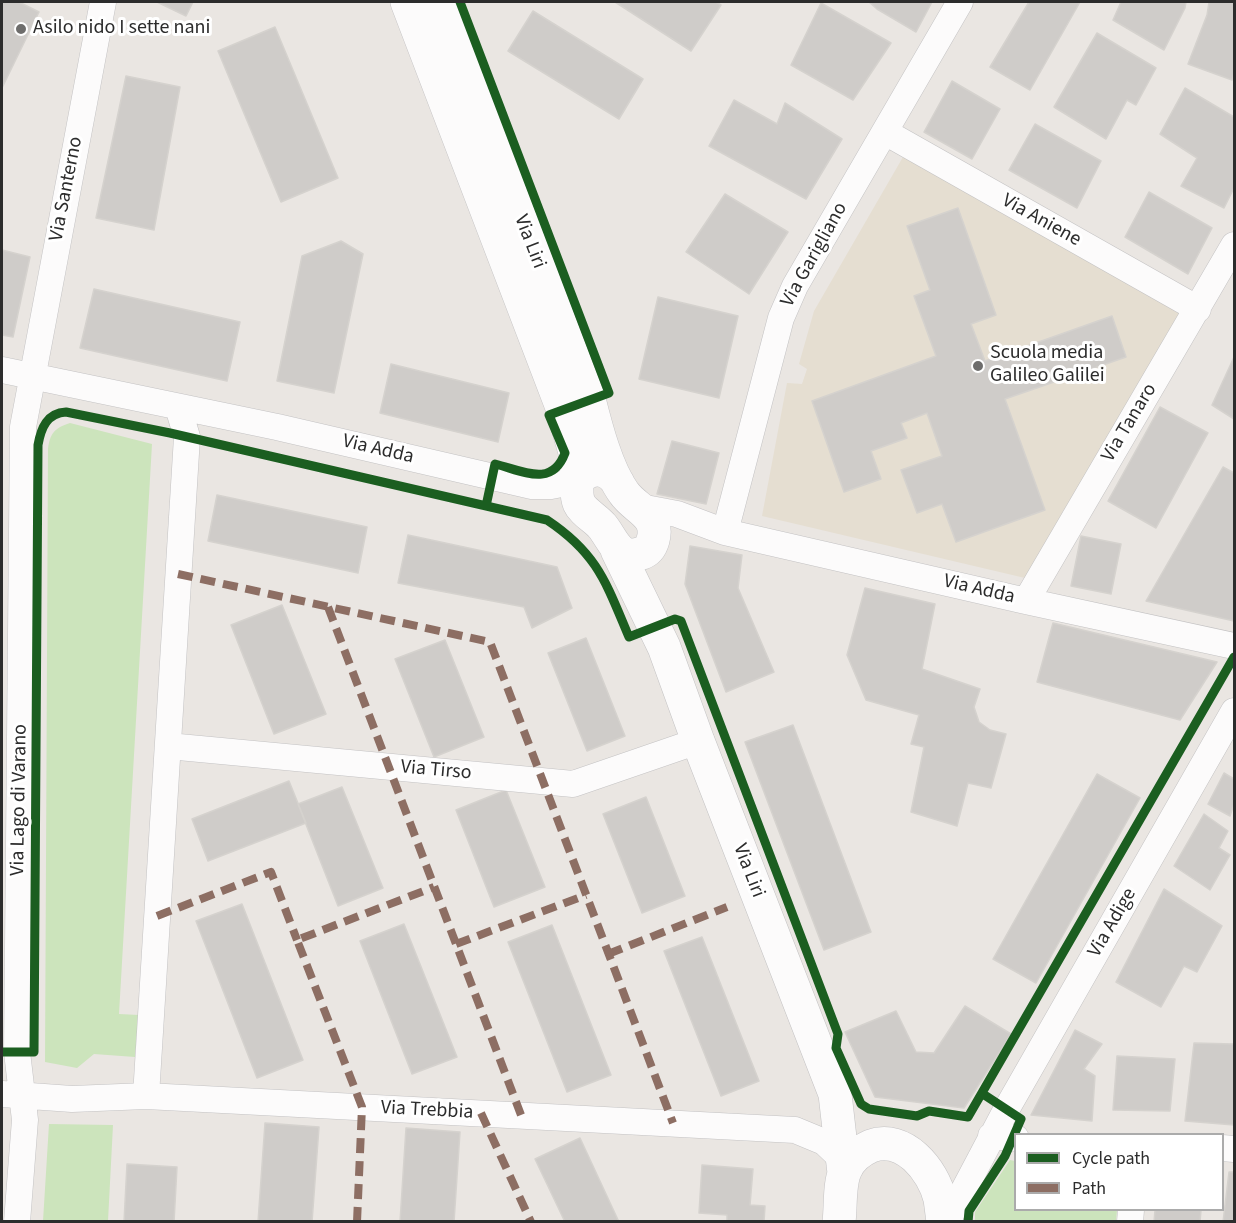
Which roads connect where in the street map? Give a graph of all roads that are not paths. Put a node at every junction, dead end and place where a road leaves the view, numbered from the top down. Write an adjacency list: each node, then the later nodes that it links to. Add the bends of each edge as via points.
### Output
1 (103, 2): 9 (street, Via Santerno)
2 (407, 2): 11 (main road, Via Liri, via 562,410 576,456)
3 (439, 2): 12 (main road, Via Liri)
4 (960, 2): 5 (street, Via Garigliano)
5 (885, 132): 7 (street, Via Aniene); 14 (street, Via Garigliano, via 795,286 781,318)
6 (1234, 245): 7 (street, Via Tanaro)
7 (1198, 309): 17 (street, Via Tanaro)
8 (2, 370): 9 (street)
9 (31, 378): 10 (street, Via Adda); 23 (street, Via Lago di Varano, via 23,427 17,1040)
10 (178, 407): 11 (street, Via Adda, via 532,486); 22 (street, via 187,437)
11 (578, 481): 12 (main road, Via Liri, via 595,469 609,472); 16 (main road, Via Liri, via 579,504 602,526)
12 (618, 483): 13 (main road, Via Liri)
13 (640, 507): 14 (street, Via Adda, via 677,514); 15 (main road, Via Liri, via 652,522 653,541)
14 (725, 532): 15 (street, Via Adda, via 671,532); 17 (street, Via Adda)
15 (649, 549): 16 (main road, via 631,555); 19 (main road, Via Liri)
16 (617, 550): 19 (main road, Via Liri)
17 (1026, 601): 18 (street, Via Adda)
18 (1234, 645)
19 (664, 647): 21 (main road, Via Liri)
20 (1234, 711): 26 (street, Via Adige)
21 (698, 741): 22 (street, Via Tirso, via 573,784); 24 (main road, Via Liri)
22 (168, 746): 25 (street)
23 (11, 1094): 25 (street, Via Trebbia, via 72,1099); 29 (street, Via Lago di Varano, via 25,1120)
24 (835, 1094): 27 (main road, Via Liri, via 861,1127); 28 (main road, Via Liri)
25 (146, 1096): 28 (street, Via Trebbia, via 795,1130 824,1142)
26 (1003, 1137): 31 (street, Via Adige)
27 (894, 1144): 28 (main road, via 868,1147); 31 (main road, Via Liri, via 912,1154 924,1167 939,1197)
28 (843, 1166): 30 (main road, Via Liri)
29 (17, 1221)
30 (839, 1221)
31 (945, 1221)

